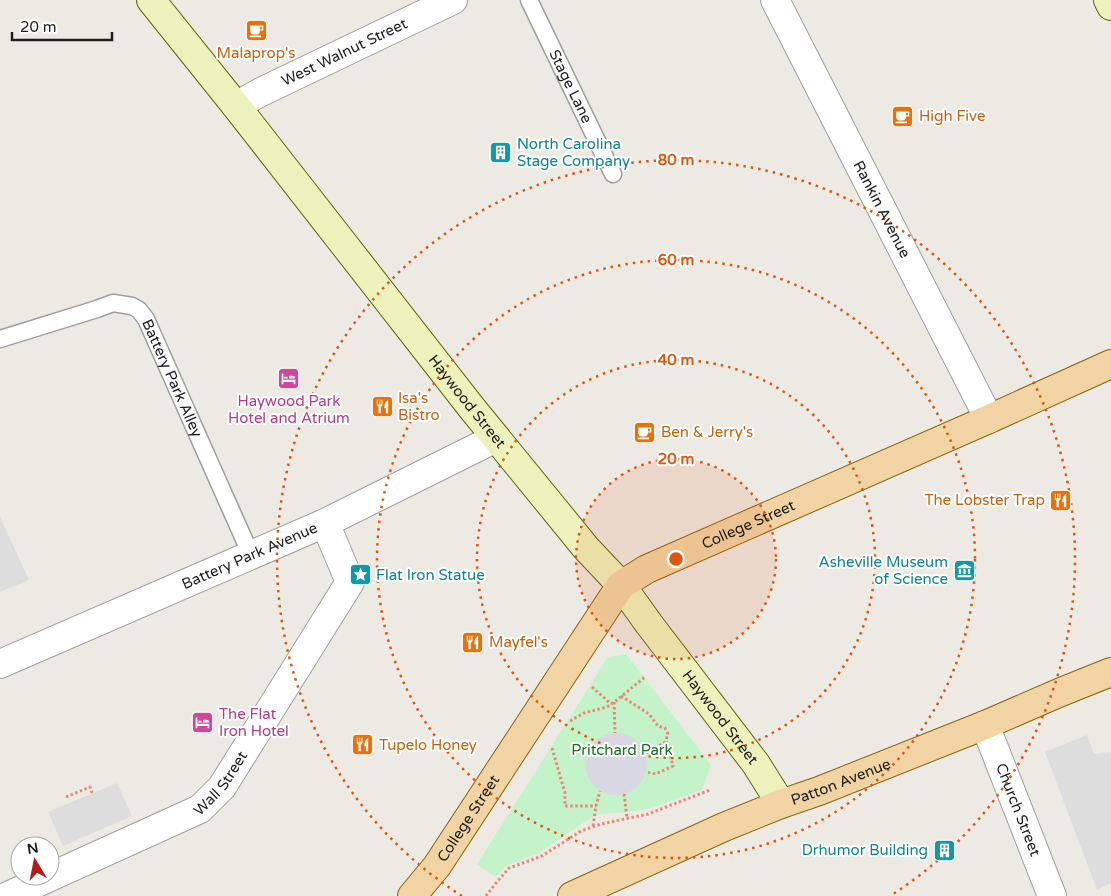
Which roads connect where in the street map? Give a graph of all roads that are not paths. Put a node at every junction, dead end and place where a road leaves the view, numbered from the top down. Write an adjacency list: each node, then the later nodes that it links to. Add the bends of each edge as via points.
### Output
1 (151, 0): 7 (street, Haywood Street)
2 (453, 0): 7 (street, West Walnut Street)
3 (529, 0): 8 (lane, Stage Lane)
4 (775, 0): 11 (street, Rankin Avenue)
5 (1108, 0): 6 (street)
6 (1111, 6)
7 (236, 106): 12 (street, Haywood Street)
8 (613, 174)
9 (0, 339): 14 (lane, Battery Park Alley, via 113,303 138,310 146,319)
10 (1111, 364): 11 (main road, College Street)
11 (989, 420): 15 (main road, College Street, via 647,569)
12 (496, 438): 13 (street, Battery Park Avenue); 15 (street, Haywood Street, via 586,548)
13 (325, 523): 14 (street, Battery Park Avenue); 20 (street, Wall Street, via 350,582 222,787 200,809)
14 (251, 555): 16 (street, Battery Park Avenue)
15 (621, 585): 19 (street, Haywood Street, via 756,764); 21 (main road, College Street, via 438,866)
16 (0, 664)
17 (1111, 672): 18 (main road, Patton Avenue)
18 (985, 725): 19 (main road, Patton Avenue); 23 (street, Church Street)
19 (781, 804): 22 (main road, Patton Avenue)
20 (8, 896)
21 (412, 896)
22 (572, 896)
23 (1052, 896)

